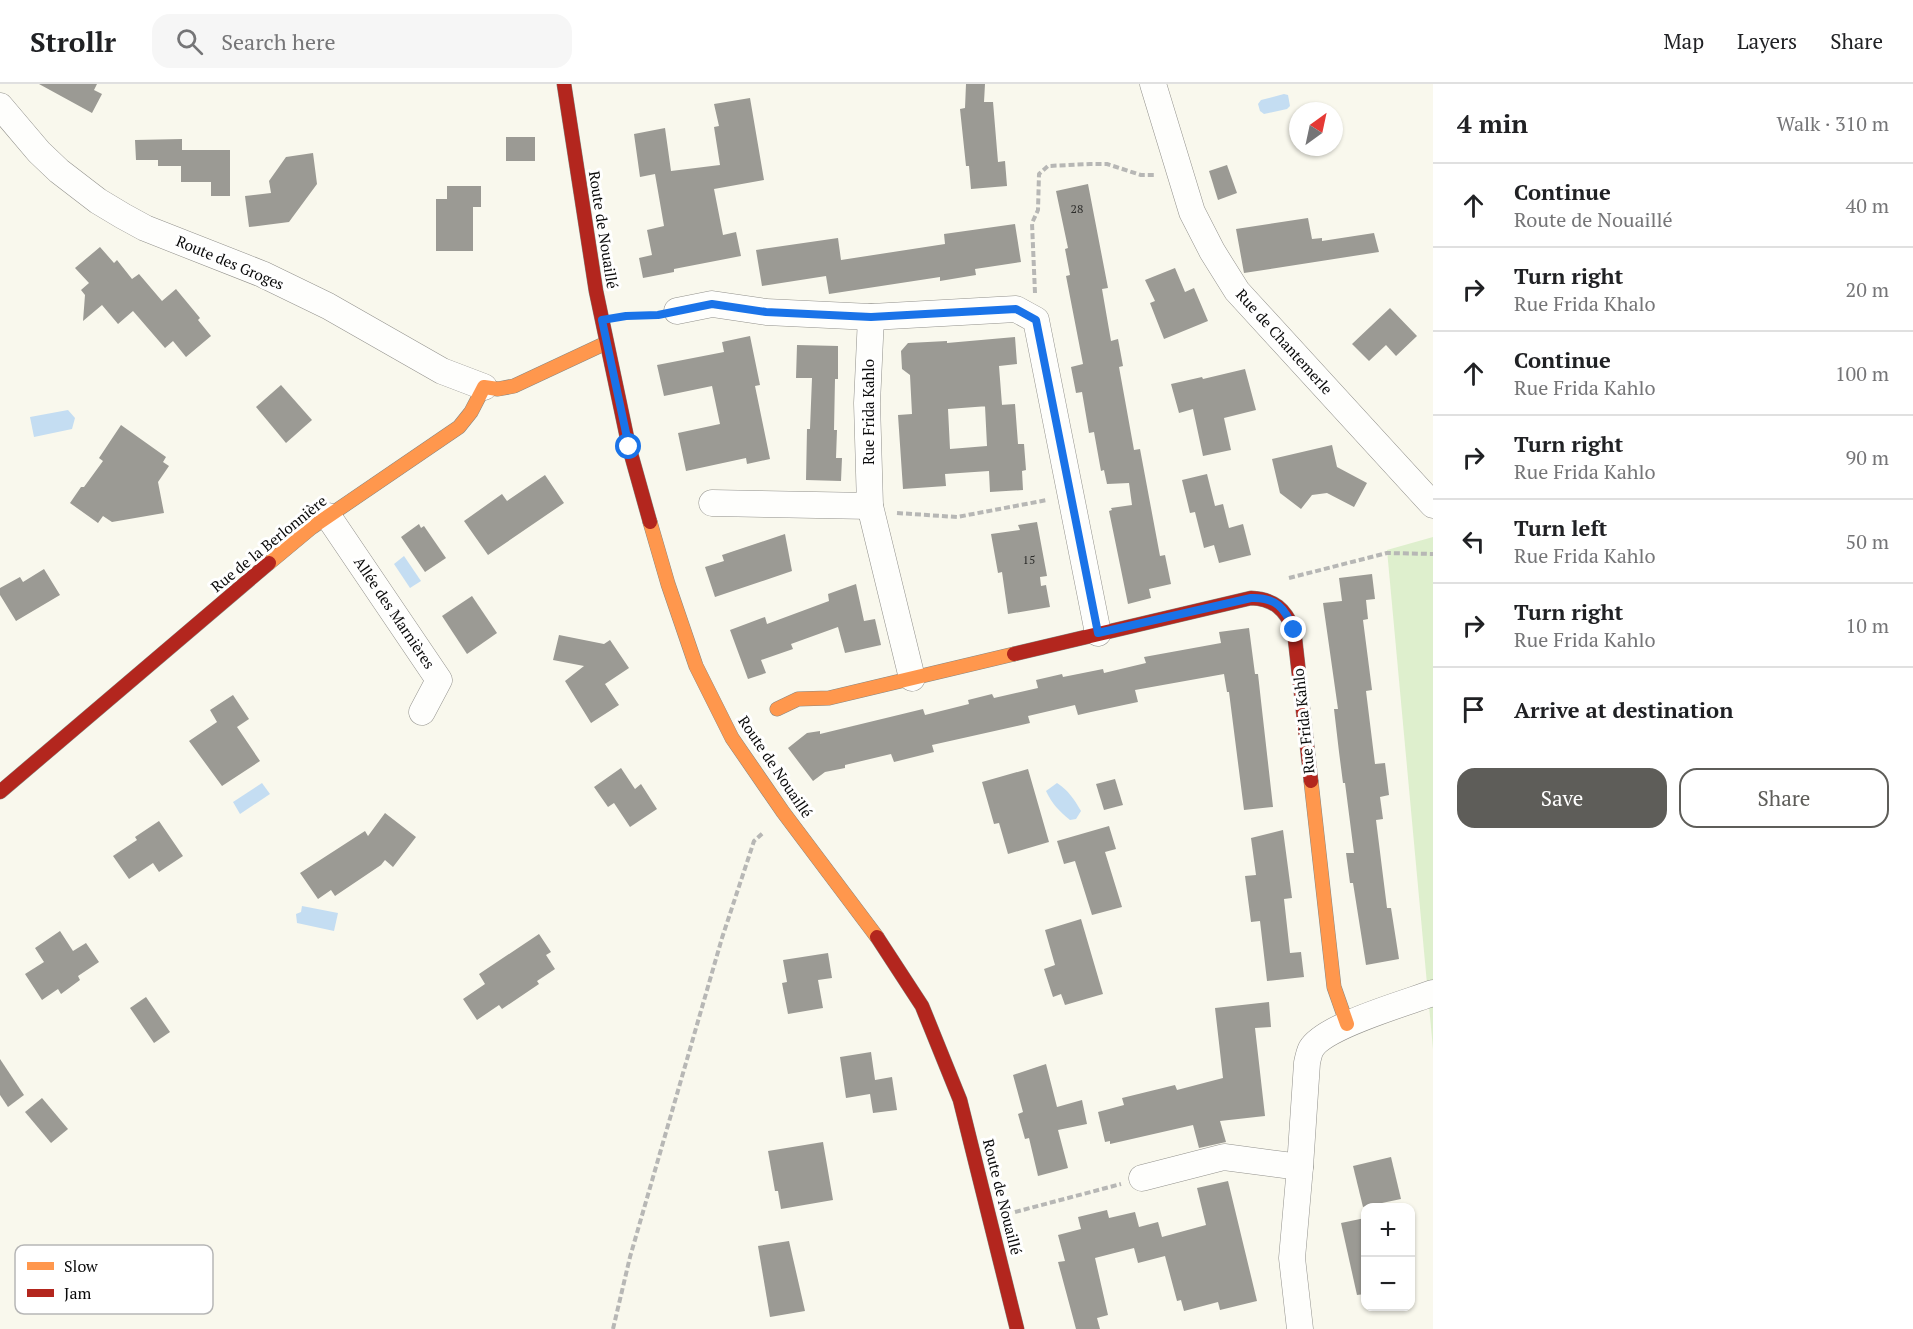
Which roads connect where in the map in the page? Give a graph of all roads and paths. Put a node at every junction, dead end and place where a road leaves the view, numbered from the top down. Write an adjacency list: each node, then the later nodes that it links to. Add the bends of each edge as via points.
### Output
1 (564, 84): 7 (street, Route de Nouaillé)
2 (1153, 84): 4 (street, Rue de Chantemerle)
3 (0, 106): 10 (street, Route des Groges, via 59,171 123,216 272,279 442,371)
4 (1180, 176): 8 (path, via 1141,175 1107,164 1048,166 1039,174 1038,210 1032,223); 13 (street, Rue de Chantemerle, via 1192,212 1238,291)
5 (677, 311): 6 (street, via 712,304 766,312); 7 (path)
6 (871, 317): 8 (street, via 1016,309); 14 (street, Rue Frida Kahlo, via 867,403)
7 (602, 320): 9 (street, Route de Nouaillé)
8 (1036, 320): 11 (street)
9 (606, 343): 10 (street, via 514,386); 23 (street, Route de Nouaillé, via 629,447 696,666 732,738)
10 (483, 387): 15 (street, Rue de la Berlonnière, via 459,427)
11 (1071, 496): 14 (path, via 957,517 885,512); 18 (street)
12 (712, 503): 14 (street)
13 (1433, 505)
14 (870, 507): 19 (street, Rue Frida Kahlo)
15 (328, 516): 21 (street, Allée des Marnières, via 439,680); 22 (street, Rue de la Berlonnière)
16 (1433, 554): 17 (path, via 1387,553 1289,577)
17 (1276, 603): 18 (street, via 1251,598); 25 (street, Rue Frida Kahlo, via 1288,615 1294,630 1334,987)
18 (1098, 633): 19 (street)
19 (912, 678): 20 (street, via 829,698 798,699)
20 (777, 709)
21 (422, 712)
22 (0, 792)
23 (783, 812): 28 (street, Route de Nouaillé, via 883,946 922,1006 960,1100); 29 (path, via 754,841 722,938)
24 (1433, 993): 25 (street)
25 (1347, 1024): 26 (street, via 1311,1048)
26 (1300, 1167): 27 (street, via 1224,1157); 31 (street, via 1292,1257)
27 (1142, 1178): 28 (path)
28 (991, 1219): 30 (street, Route de Nouaillé)
29 (613, 1329)
30 (1017, 1329)
31 (1300, 1329)

